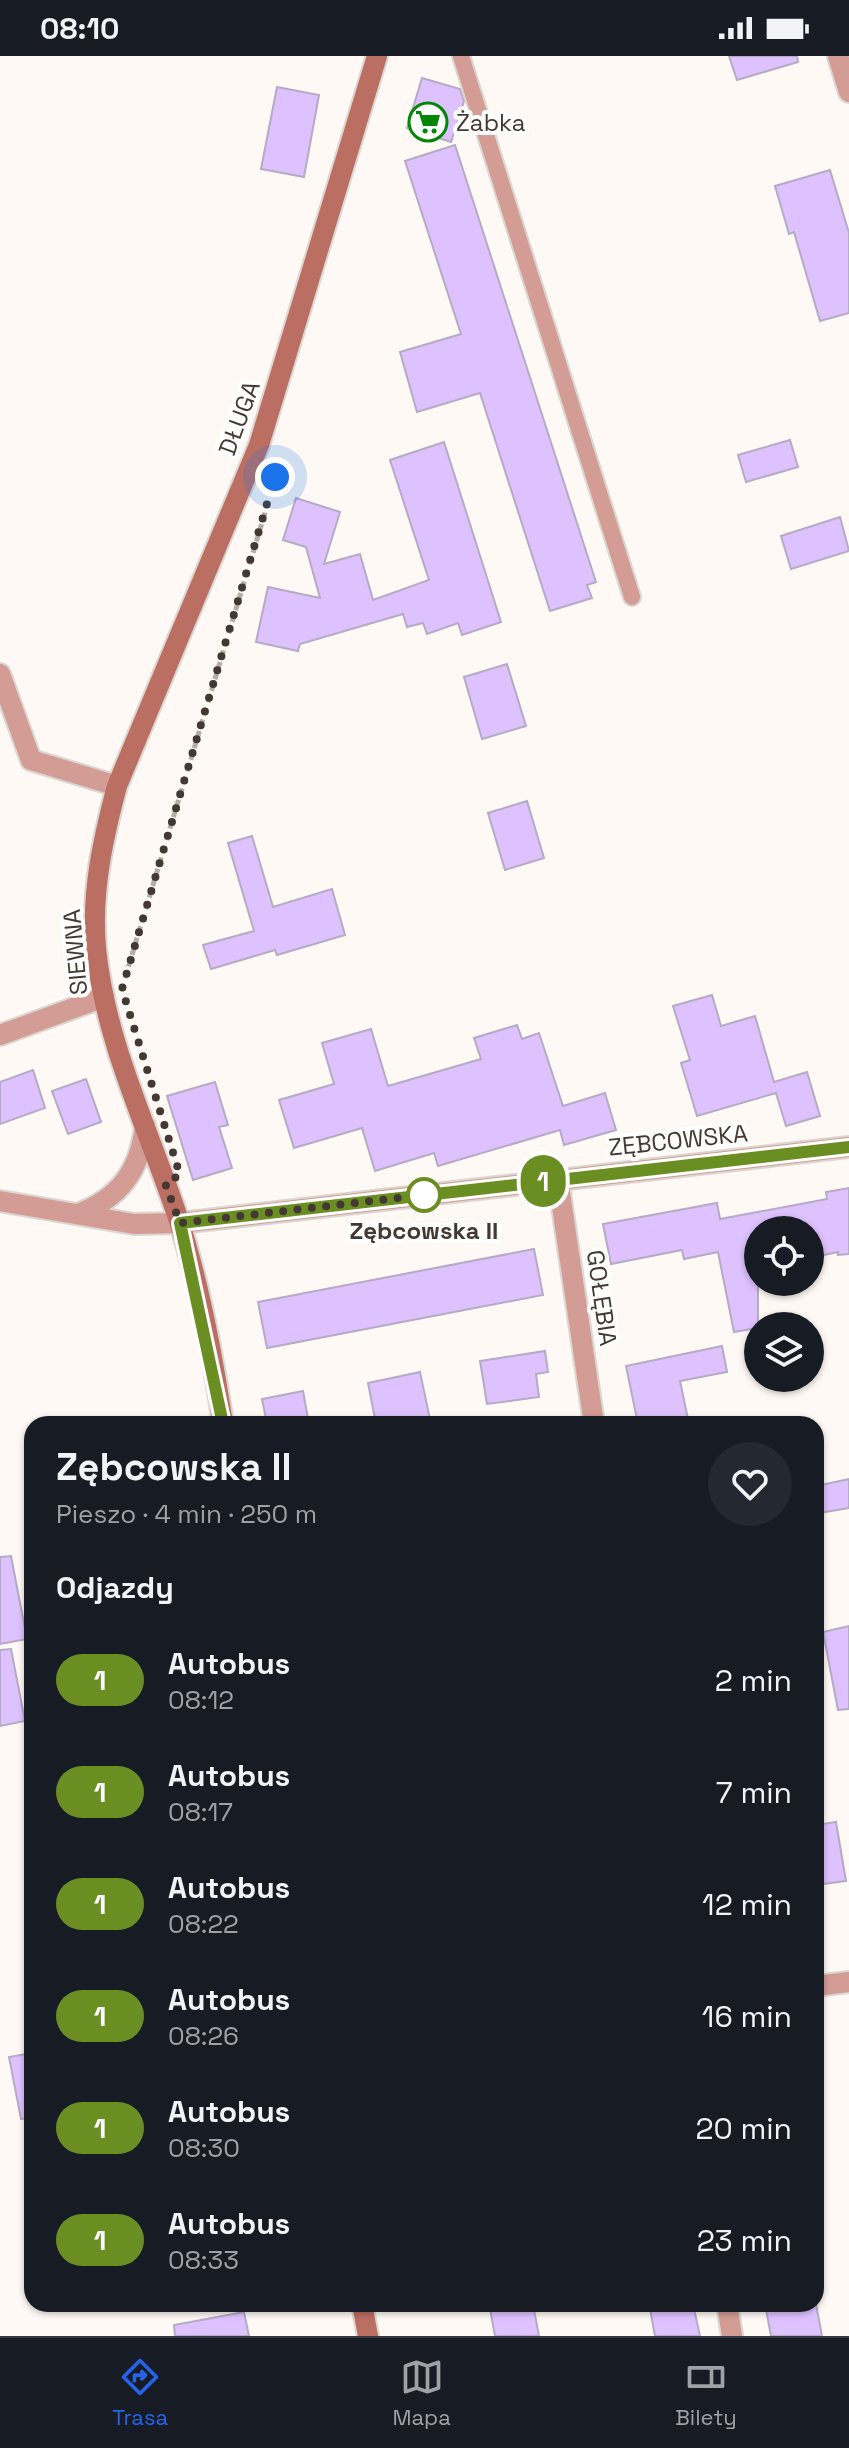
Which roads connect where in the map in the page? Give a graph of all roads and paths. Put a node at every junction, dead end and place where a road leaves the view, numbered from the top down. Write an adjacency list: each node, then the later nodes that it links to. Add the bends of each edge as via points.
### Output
1 (377, 56): 8 (street, DŁUGA, via 259,445)
2 (461, 56): 6 (lane)
3 (838, 56): 4 (street)
4 (849, 92)
5 (282, 454): 9 (path)
6 (632, 597)
7 (0, 674): 8 (street, via 31,760)
8 (117, 786): 9 (street, SIEWNA, via 95,890 96,947)
9 (113, 993): 10 (street); 11 (street, SIEWNA)
10 (0, 1035)
11 (145, 1126): 15 (street, via 142,1153 125,1183 101,1205); 16 (street, SIEWNA)
12 (849, 1147): 13 (street, ZĘBCOWSKA)
13 (558, 1179): 16 (street, ZĘBCOWSKA); 18 (street, GOŁĘBIA)
14 (0, 1201): 15 (street, ZĘBCOWSKA)
15 (78, 1214): 16 (street, ZĘBCOWSKA, via 134,1224)
16 (180, 1223): 17 (street, SIEWNA)
17 (221, 1416)
18 (593, 1416)
19 (849, 1982): 20 (street)
20 (824, 1985)
21 (364, 2312): 23 (street)
22 (728, 2312): 24 (street)
23 (368, 2336)
24 (732, 2336)

